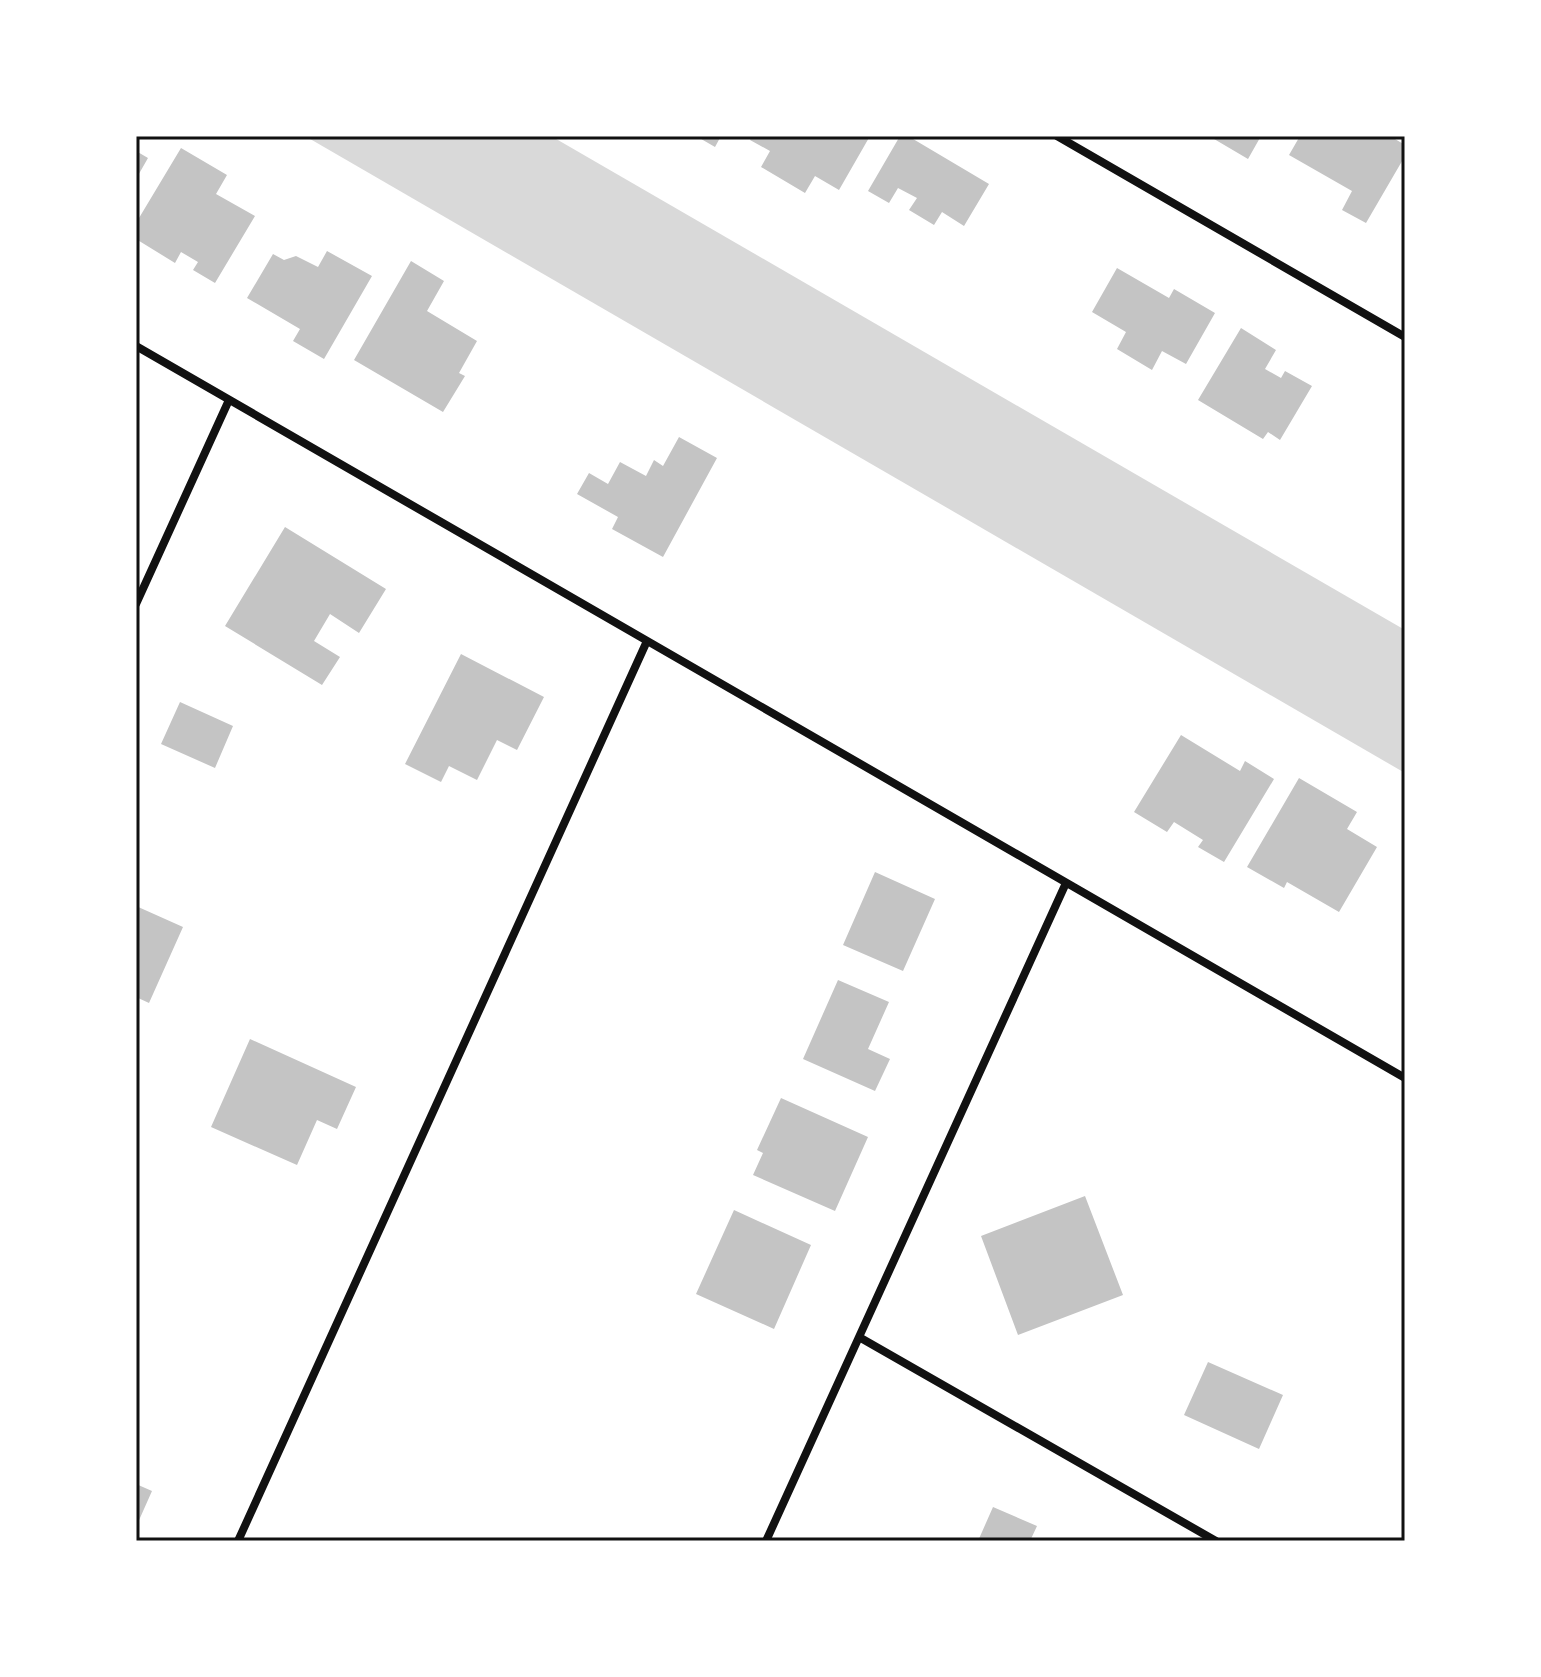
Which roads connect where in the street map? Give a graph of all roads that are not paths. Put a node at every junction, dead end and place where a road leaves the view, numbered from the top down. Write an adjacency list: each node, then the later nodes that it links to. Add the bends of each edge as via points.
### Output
1 (1057, 136): 2 (street)
2 (1405, 337)
3 (136, 346): 4 (street)
4 (229, 400): 5 (street); 6 (street)
5 (136, 604)
6 (647, 641): 7 (street); 10 (street)
7 (1066, 883): 8 (street); 9 (street)
8 (1405, 1078)
9 (859, 1337): 11 (street); 12 (street)
10 (238, 1541)
11 (766, 1541)
12 (1216, 1541)

